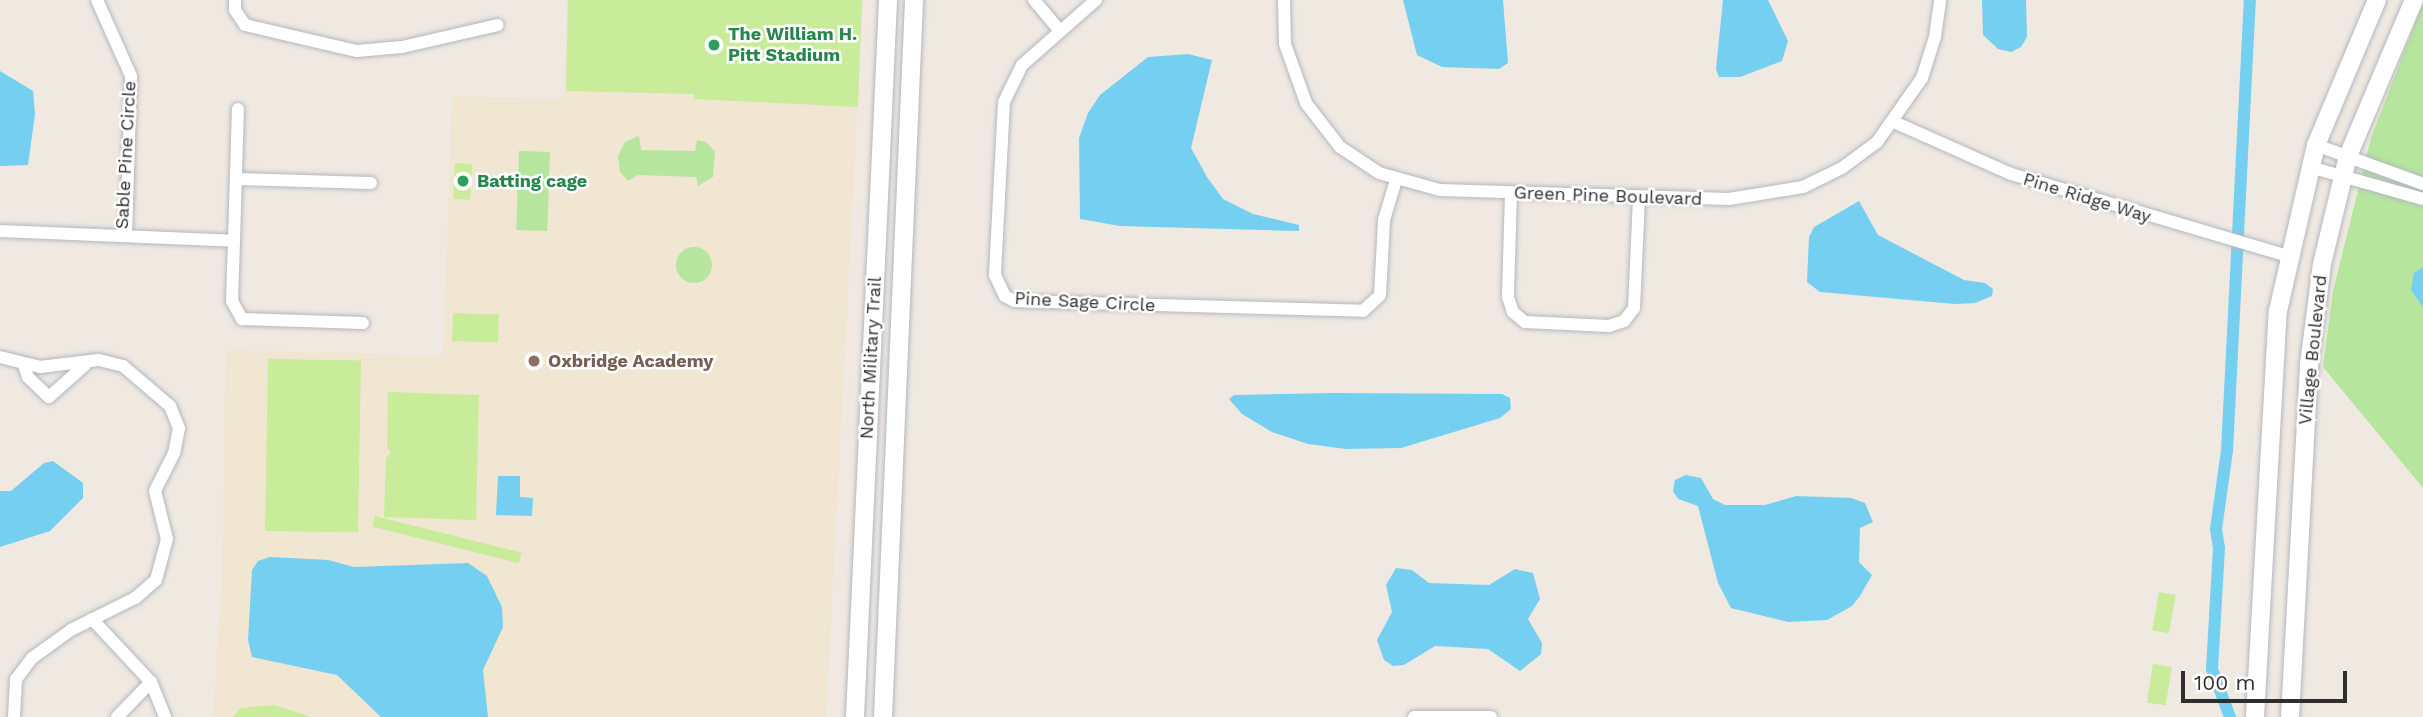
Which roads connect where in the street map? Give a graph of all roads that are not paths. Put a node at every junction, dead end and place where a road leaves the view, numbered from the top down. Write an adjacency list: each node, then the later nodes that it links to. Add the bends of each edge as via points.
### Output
1 (97, 0): 27 (street, Sable Pine Circle, via 131,76)
2 (888, 0): 34 (street, North Military Trail)
3 (914, 0): 35 (street, North Military Trail)
4 (1034, 0): 12 (street)
5 (1096, 0): 12 (street, Pine Sage Circle)
6 (1284, 0): 20 (street, Green Pine Boulevard, via 1285,44 1306,103 1340,146)
7 (1940, 0): 14 (street, Green Pine Boulevard, via 1928,62)
8 (2377, 0): 15 (street, Village Boulevard)
9 (2414, 0): 16 (street, Village Boulevard)
10 (235, 5): 11 (street, via 245,25 357,51 402,47)
11 (498, 25)
12 (1060, 31): 20 (street, Pine Sage Circle, via 1022,65 1002,110 995,275 999,290 1014,301 1363,311 1380,295 1384,220)
13 (238, 109): 19 (street)
14 (1894, 122): 24 (street, Green Pine Boulevard, via 1842,168 1790,191 1743,199); 29 (street, Pine Ridge Way, via 2011,174)
15 (2316, 145): 16 (street); 17 (street, Village Boulevard)
16 (2348, 156): 18 (street, Village Boulevard); 22 (street)
17 (2310, 167): 18 (street); 29 (street, Village Boulevard)
18 (2342, 176): 25 (street); 46 (street, Village Boulevard, via 2322,264 2310,354)
19 (237, 179): 21 (street); 28 (street)
20 (1396, 180): 23 (street, Green Pine Boulevard, via 1440,190)
21 (371, 183)
22 (2423, 184)
23 (1511, 193): 24 (street, Green Pine Boulevard); 24 (street, via 1508,297 1513,312 1525,322 1609,326 1624,321 1634,308)
24 (1639, 197)
25 (2423, 200)
26 (0, 231): 27 (street, Sable Pine Circle)
27 (126, 236): 28 (street)
28 (234, 241): 30 (street, via 232,301 242,319)
29 (2287, 256): 45 (street, Village Boulevard, via 2273,369)
30 (363, 323)
31 (0, 357): 32 (street)
32 (24, 365): 33 (street); 33 (street, via 28,377 49,397)
33 (85, 365): 36 (street, via 99,360 123,366 170,406 179,428 174,453 155,491 167,539 160,573 135,598)
34 (866, 459): 35 (street); 41 (street, North Military Trail)
35 (894, 459): 42 (street, North Military Trail)
36 (92, 619): 37 (street); 38 (street, via 47,646 19,671)
37 (151, 682): 39 (street); 40 (street)
38 (14, 717)
39 (117, 717)
40 (165, 717)
41 (855, 717)
42 (883, 717)
43 (1414, 717): 44 (street)
44 (1491, 717)
45 (2255, 717)
46 (2290, 717)

